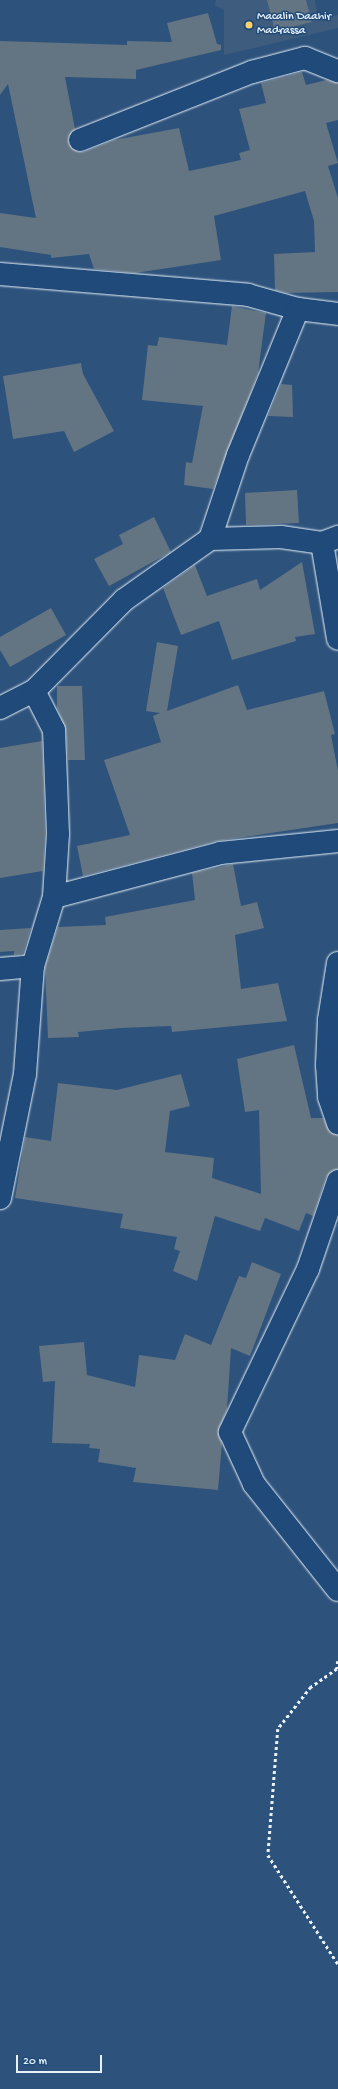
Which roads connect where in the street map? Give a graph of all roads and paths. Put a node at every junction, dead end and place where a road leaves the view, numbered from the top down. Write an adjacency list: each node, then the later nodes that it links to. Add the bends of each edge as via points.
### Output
1 (338, 71): 2 (street, via 305,58 252,72)
2 (80, 140)
3 (0, 274): 4 (street, via 248,295)
4 (298, 309): 5 (street); 6 (street, via 238,454)
5 (338, 314)
6 (210, 539): 7 (street, via 282,537); 9 (street, via 124,600)
7 (330, 540): 8 (street)
8 (338, 639)
9 (34, 690): 10 (street); 12 (street, via 54,730 58,834)
10 (0, 708)
11 (338, 841): 12 (street, via 220,853)
12 (54, 897): 14 (street)
13 (338, 963): 16 (street)
14 (33, 966): 15 (street); 19 (street, via 25,1074)
15 (0, 969)
16 (332, 1064): 17 (street, via 329,1097)
17 (338, 1123)
18 (338, 1181): 20 (street, via 308,1269 230,1432 254,1484)
19 (0, 1198)
20 (338, 1590)
21 (338, 1661): 22 (path, via 338,1669 311,1687 278,1729 268,1855)
22 (338, 1964)

